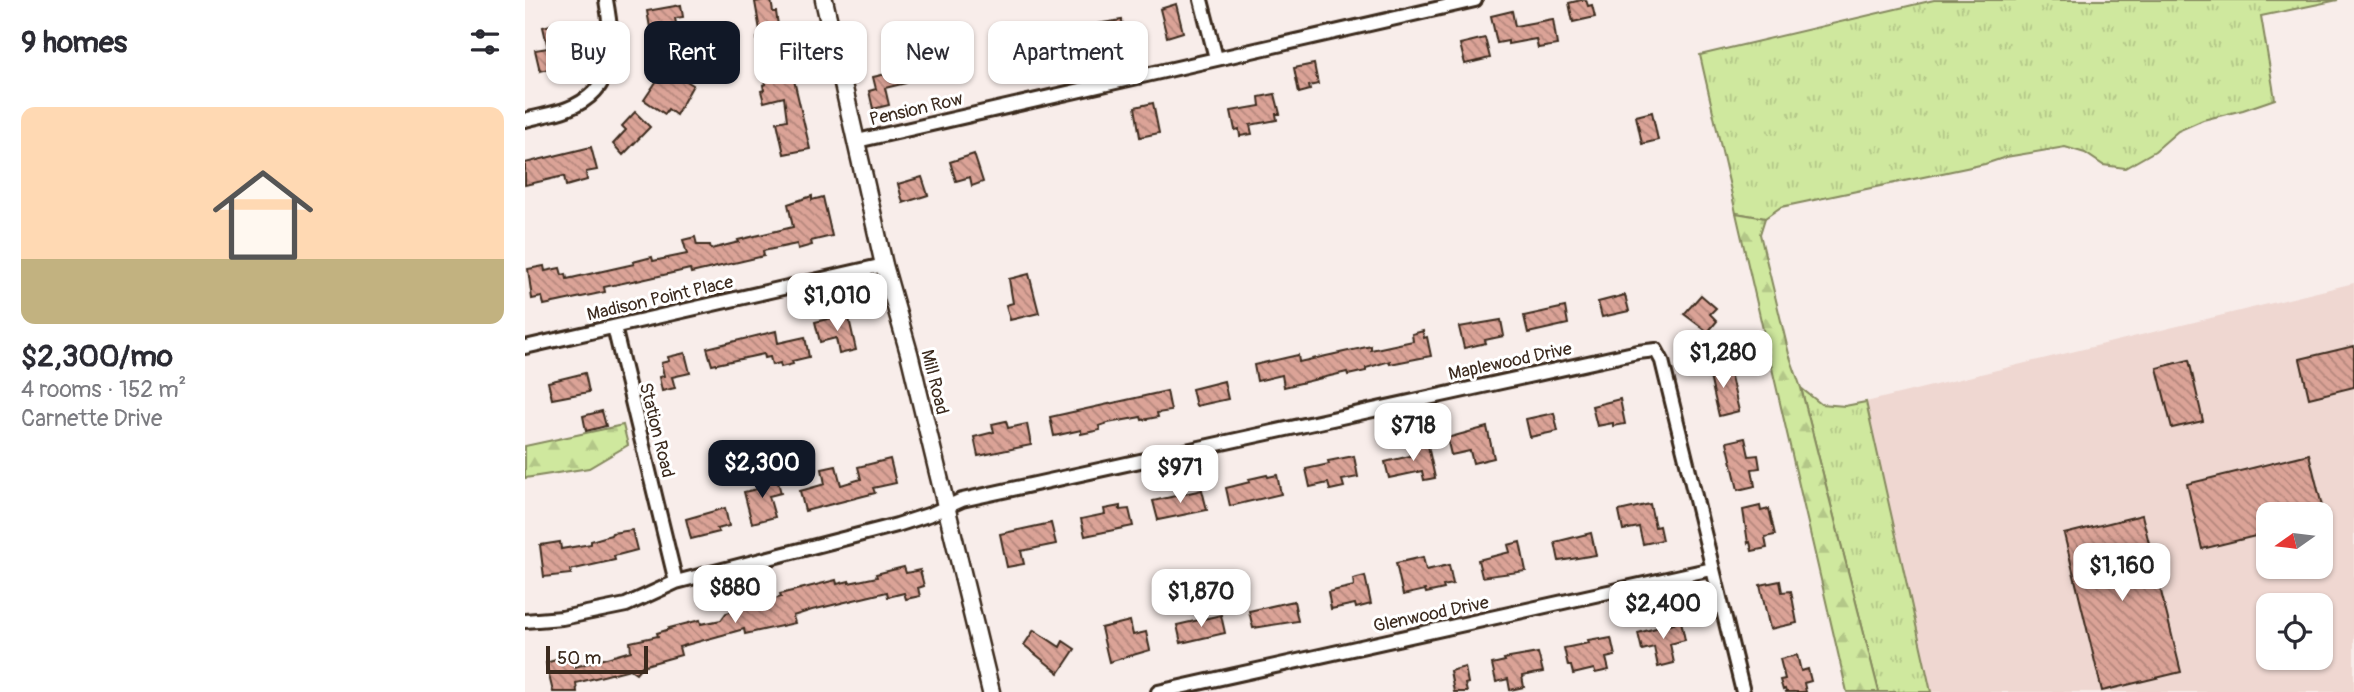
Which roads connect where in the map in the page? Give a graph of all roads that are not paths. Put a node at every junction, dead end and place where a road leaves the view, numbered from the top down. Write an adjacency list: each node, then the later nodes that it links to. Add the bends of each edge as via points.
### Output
1 (606, 0): 7 (street, via 612,33 610,67 595,94 568,109)
2 (824, 0): 8 (street, Mill Road)
3 (1201, 0): 6 (street)
4 (1475, 0): 5 (street, Pension Row)
5 (1458, 2): 6 (street, Pension Row)
6 (1216, 58): 8 (street, Pension Row)
7 (525, 120)
8 (857, 141): 9 (street, Mill Road)
9 (884, 265): 10 (street, Madison Point Place); 12 (street, Mill Road)
10 (614, 327): 11 (street, Madison Point Place); 14 (street, Station Road)
11 (525, 346)
12 (946, 506): 13 (street, Maplewood Drive, via 1656,349 1663,361); 14 (street, via 897,525); 16 (street, Mill Road)
13 (1712, 569): 17 (street, Glenwood Drive); 18 (street, Maplewood Drive)
14 (676, 582): 15 (street, via 626,605)
15 (525, 621)
16 (991, 692)
17 (1157, 692)
18 (1743, 692)

